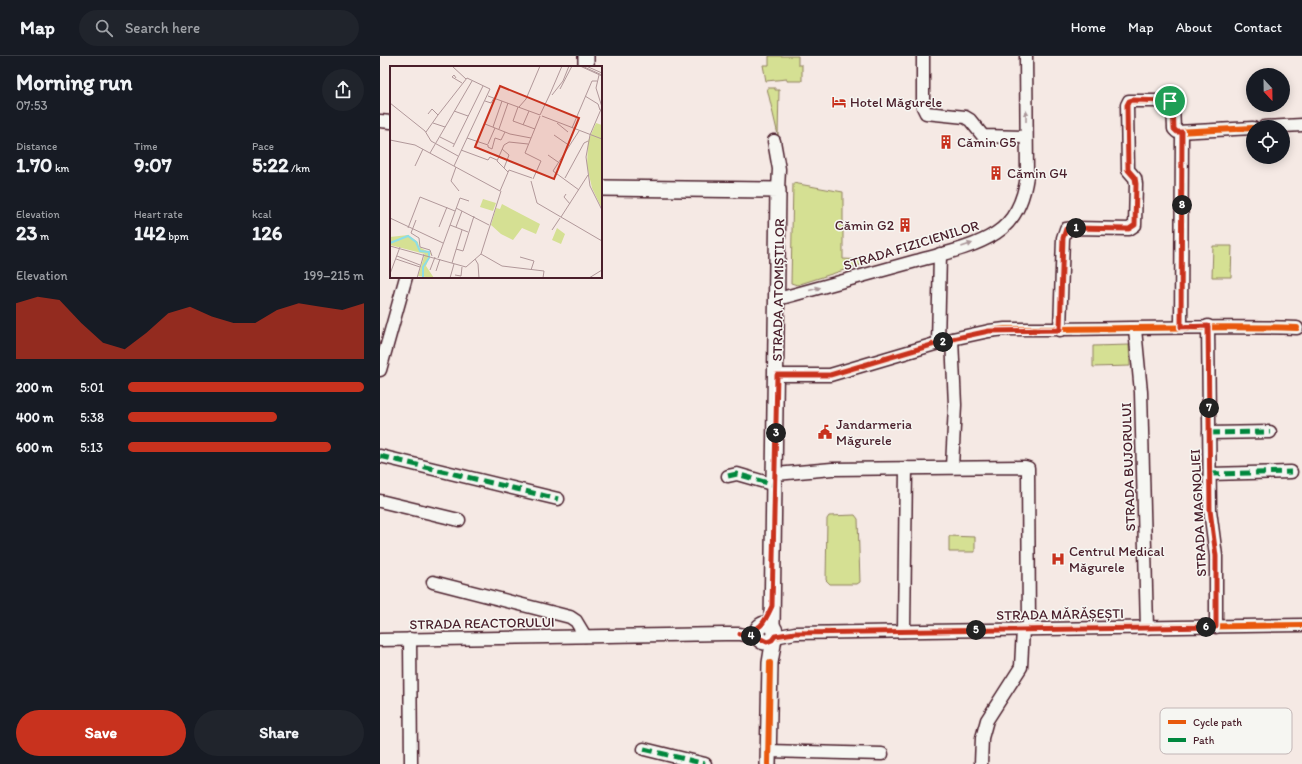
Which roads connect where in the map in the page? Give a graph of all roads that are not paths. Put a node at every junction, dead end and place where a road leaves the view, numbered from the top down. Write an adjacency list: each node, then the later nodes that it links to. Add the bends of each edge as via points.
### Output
1 (923, 56): 9 (street, via 923,106 926,113 965,117 983,136)
2 (1026, 56): 9 (street, STRADA FIZICIENILOR, one-way to 2)
3 (380, 121): 4 (street)
4 (390, 122)
5 (1302, 125): 6 (street)
6 (1290, 126)
7 (1246, 128): 8 (street)
8 (1182, 132): 17 (street); 20 (street, via 1174,129 1173,104 1170,101 1132,100 1128,103 1127,166 1136,184 1135,225 1129,229 1066,229 1063,238)
9 (1026, 137): 13 (street, STRADA FIZICIENILOR, one-way to 9, via 983,240 996,233 1011,219 1025,186)
10 (774, 141): 12 (street, STRADA ATOMIȘTILOR)
11 (602, 188): 12 (main road)
12 (778, 190): 15 (main road, STRADA ATOMIȘTILOR)
13 (940, 254): 15 (street, STRADA FIZICIENILOR, one-way to 13); 22 (street)
14 (406, 278): 23 (street)
15 (778, 299): 24 (main road, STRADA ATOMIȘTILOR)
16 (1208, 326): 17 (street); 18 (street); 26 (street, STRADA MAGNOLIEI)
17 (1181, 327): 19 (street)
18 (1297, 328)
19 (1135, 329): 20 (street); 40 (street, STRADA BUJORULUI, via 1141,392)
20 (1060, 330): 21 (street, via 1005,329)
21 (952, 339): 22 (street); 29 (street, via 955,405)
22 (938, 343): 24 (street, via 830,375)
23 (380, 370)
24 (777, 375): 33 (main road, STRADA ATOMIȘTILOR)
25 (1270, 432): 26 (street)
26 (1209, 433): 31 (street, STRADA MAGNOLIEI)
27 (380, 456): 34 (street)
28 (906, 468): 29 (street); 33 (street, via 832,469); 42 (street)
29 (952, 468): 41 (street, via 1028,468)
30 (1291, 472): 31 (street)
31 (1210, 474): 39 (street, STRADA MAGNOLIEI, via 1210,510 1216,556)
32 (728, 476): 33 (street, via 737,474)
33 (775, 479): 43 (main road, STRADA ATOMIȘTILOR, via 772,606)
34 (558, 499)
35 (380, 501): 36 (street)
36 (459, 520)
37 (433, 582): 44 (street, STRADA REACTORULUI, via 570,617 576,621)
38 (1302, 625): 39 (street, STRADA MĂRĂȘEȘTI)
39 (1216, 627): 40 (street, STRADA MĂRĂȘEȘTI)
40 (1147, 628): 41 (street, STRADA MĂRĂȘEȘTI)
41 (1026, 629): 42 (street, STRADA MĂRĂȘEȘTI); 52 (street, via 1021,667 987,720 982,738)
42 (904, 631): 43 (street, STRADA MĂRĂȘEȘTI)
43 (767, 633): 44 (street, STRADA REACTORULUI); 49 (main road, via 770,663)
44 (584, 636): 45 (street, STRADA REACTORULUI)
45 (410, 639): 46 (street, STRADA REACTORULUI); 50 (street)
46 (380, 640)
47 (644, 749): 51 (street)
48 (882, 754): 49 (street)
49 (768, 758)
50 (411, 764)
51 (705, 764)
52 (981, 764)

